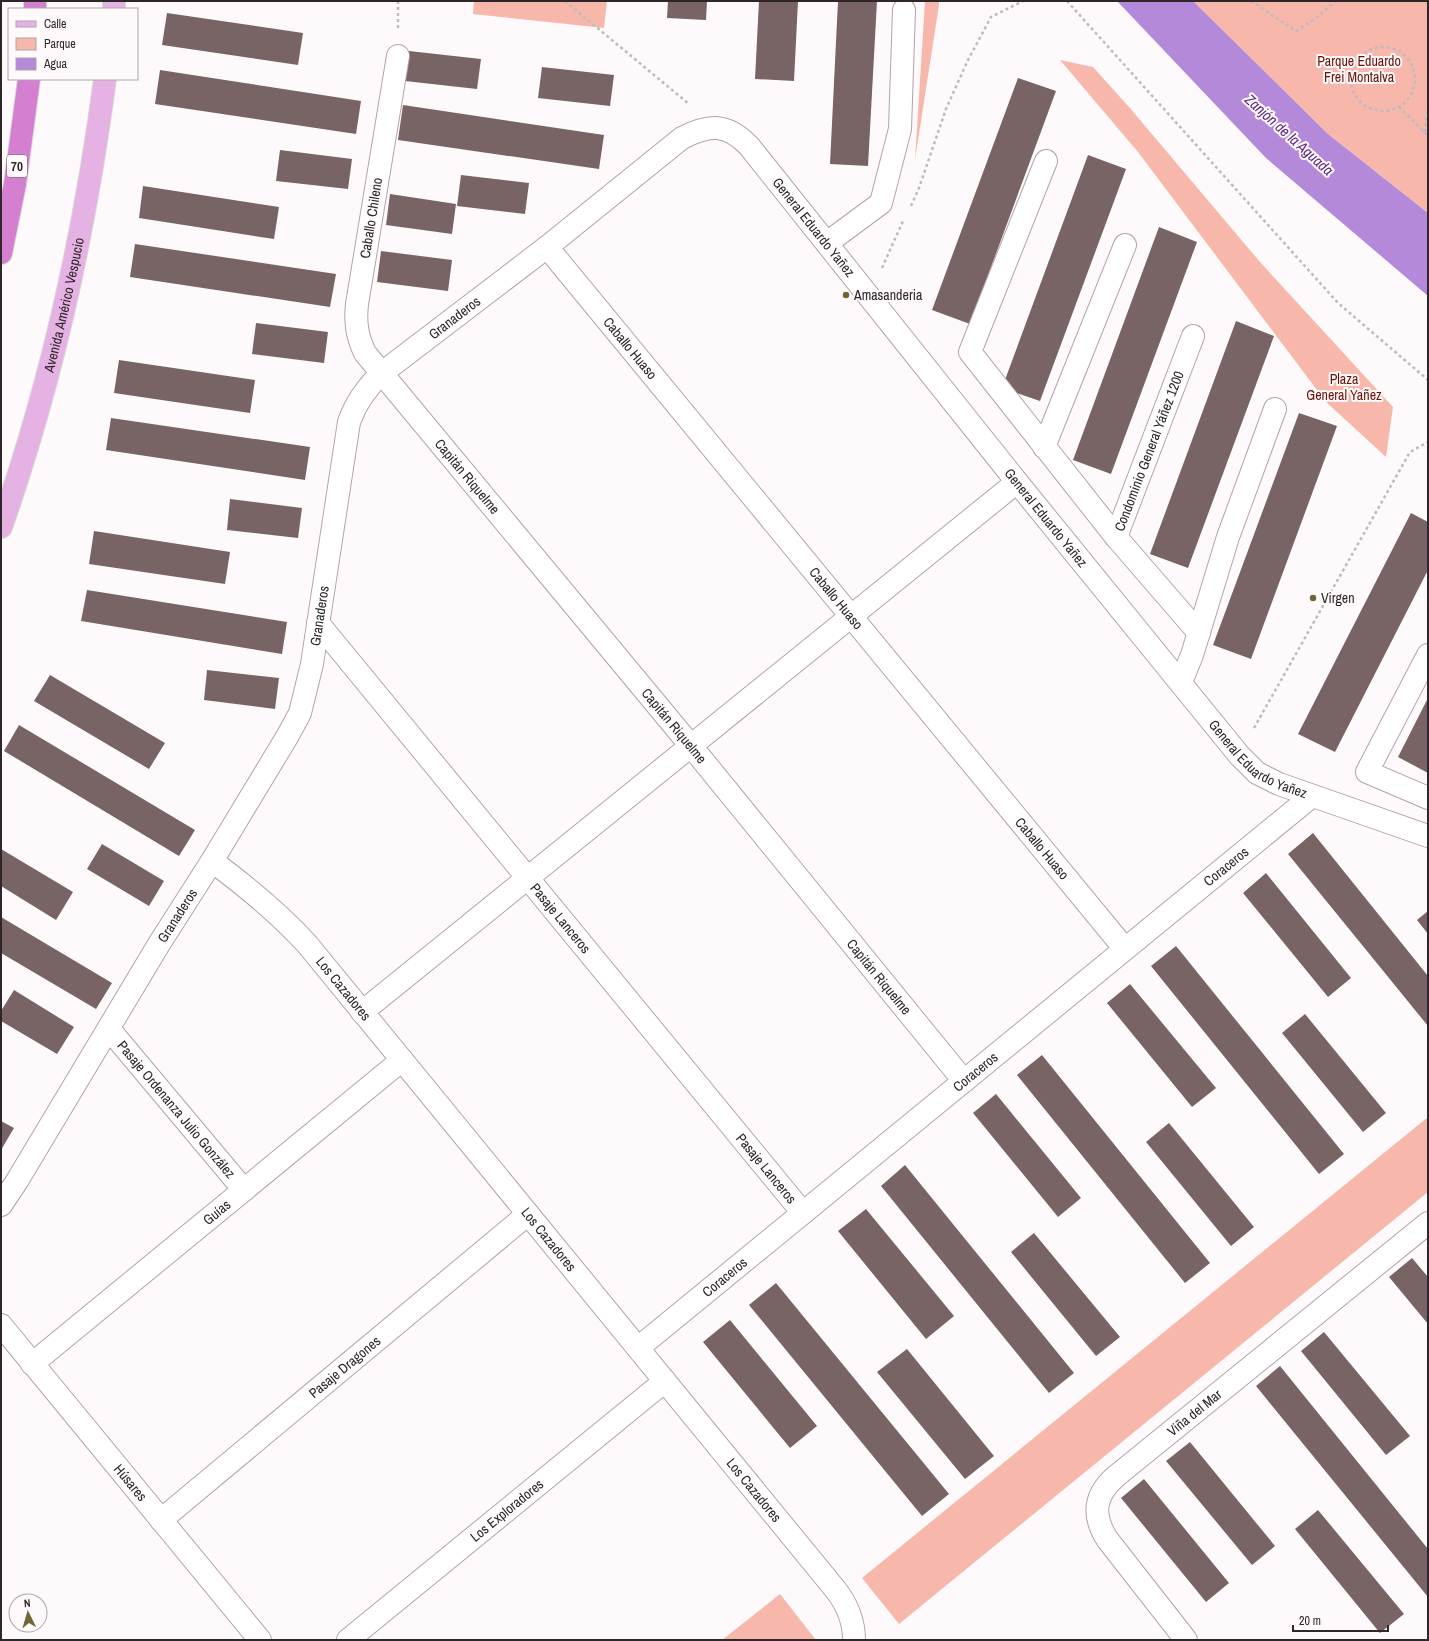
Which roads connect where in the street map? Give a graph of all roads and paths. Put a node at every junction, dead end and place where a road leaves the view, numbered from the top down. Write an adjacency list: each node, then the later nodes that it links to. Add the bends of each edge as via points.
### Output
1 (565, 1): 12 (path)
2 (1022, 1): 16 (path, via 991,17 946,109 919,188)
3 (1067, 1): 25 (path, via 1338,303)
4 (1336, 1): 5 (path, via 1296,31)
5 (1252, 2)
6 (904, 10): 18 (street, via 900,129 880,203)
7 (398, 56): 24 (street, Caballo Chileno, via 356,322 358,338 365,353)
8 (29, 80): 21 (highway, 70, via 15,184)
9 (105, 80): 30 (main road, Avenida Américo Vespucio, via 86,198 67,293 45,381)
10 (1399, 107): 10 (path, via 1408,99 1413,88 1414,74 1409,62 1399,52 1386,48 1372,49 1362,55 1351,74 1351,86 1355,96 1375,111); 13 (path)
11 (1428, 109): 13 (path)
12 (717, 127): 18 (street, General Eduardo Yañez, via 736,135 749,146); 20 (street, Granaderos, via 682,138)
13 (1424, 133): 14 (path)
14 (1428, 136)
15 (1046, 161): 28 (street, via 970,352)
16 (909, 209)
17 (906, 216): 22 (path)
18 (827, 243): 29 (street, General Eduardo Yañez)
19 (1125, 245): 28 (street)
20 (548, 247): 24 (street, Granaderos); 32 (street, Caballo Huaso)
21 (1, 253)
22 (880, 273)
23 (1193, 336): 31 (street, Condominio General Yáñez 1200)
24 (382, 373): 33 (street, Granaderos, via 361,396 349,422); 38 (street, Capitán Riquelme)
25 (1428, 380)
26 (1275, 410): 34 (street, via 1228,537)
27 (1428, 442): 37 (path, via 1410,452)
28 (1044, 447): 31 (street)
29 (1018, 482): 32 (street); 36 (street, General Eduardo Yañez)
30 (1, 527)
31 (1116, 537): 34 (street, Condominio General Yáñez 1200)
32 (851, 616): 38 (street); 44 (street, Caballo Huaso)
33 (318, 623): 42 (street, Granaderos, via 311,670 300,713); 43 (street, Pasaje Lanceros)
34 (1199, 633): 36 (street)
35 (1428, 655): 40 (street, via 1367,772)
36 (1180, 682): 39 (street, General Eduardo Yañez, via 1239,755 1257,773)
37 (1251, 734)
38 (691, 746): 43 (street); 48 (street, Capitán Riquelme)
39 (1312, 796): 41 (street, General Eduardo Yañez); 44 (street, Coraceros)
40 (1428, 798)
41 (1428, 836)
42 (212, 860): 45 (street, Los Cazadores, via 286,920); 46 (street, Granaderos)
43 (528, 878): 45 (street); 51 (street, Pasaje Lanceros)
44 (1125, 949): 48 (street, Coraceros)
45 (362, 1012): 47 (street, Los Cazadores)
46 (109, 1029): 49 (street, Pasaje Ordenanza Julio González); 50 (street, Granaderos)
47 (402, 1060): 49 (street, Guías); 52 (street, Los Cazadores)
48 (964, 1080): 51 (street, Coraceros)
49 (244, 1190): 56 (street, Guías)
50 (1, 1205)
51 (803, 1213): 55 (street, Coraceros)
52 (528, 1214): 55 (street, Los Cazadores); 58 (street, Pasaje Dragones)
53 (1428, 1223): 62 (street, Viña del Mar, via 1115,1477 1100,1495 1097,1517 1101,1529)
54 (1, 1325): 56 (street, Húsares)
55 (638, 1348): 57 (street, Los Cazadores)
56 (32, 1364): 58 (street, Húsares)
57 (665, 1381): 60 (street, Los Exploradores); 61 (street, Los Cazadores, via 835,1588 850,1614)
58 (161, 1520): 59 (street, Húsares)
59 (260, 1640)
60 (348, 1640)
61 (854, 1640)
62 (1186, 1640)

